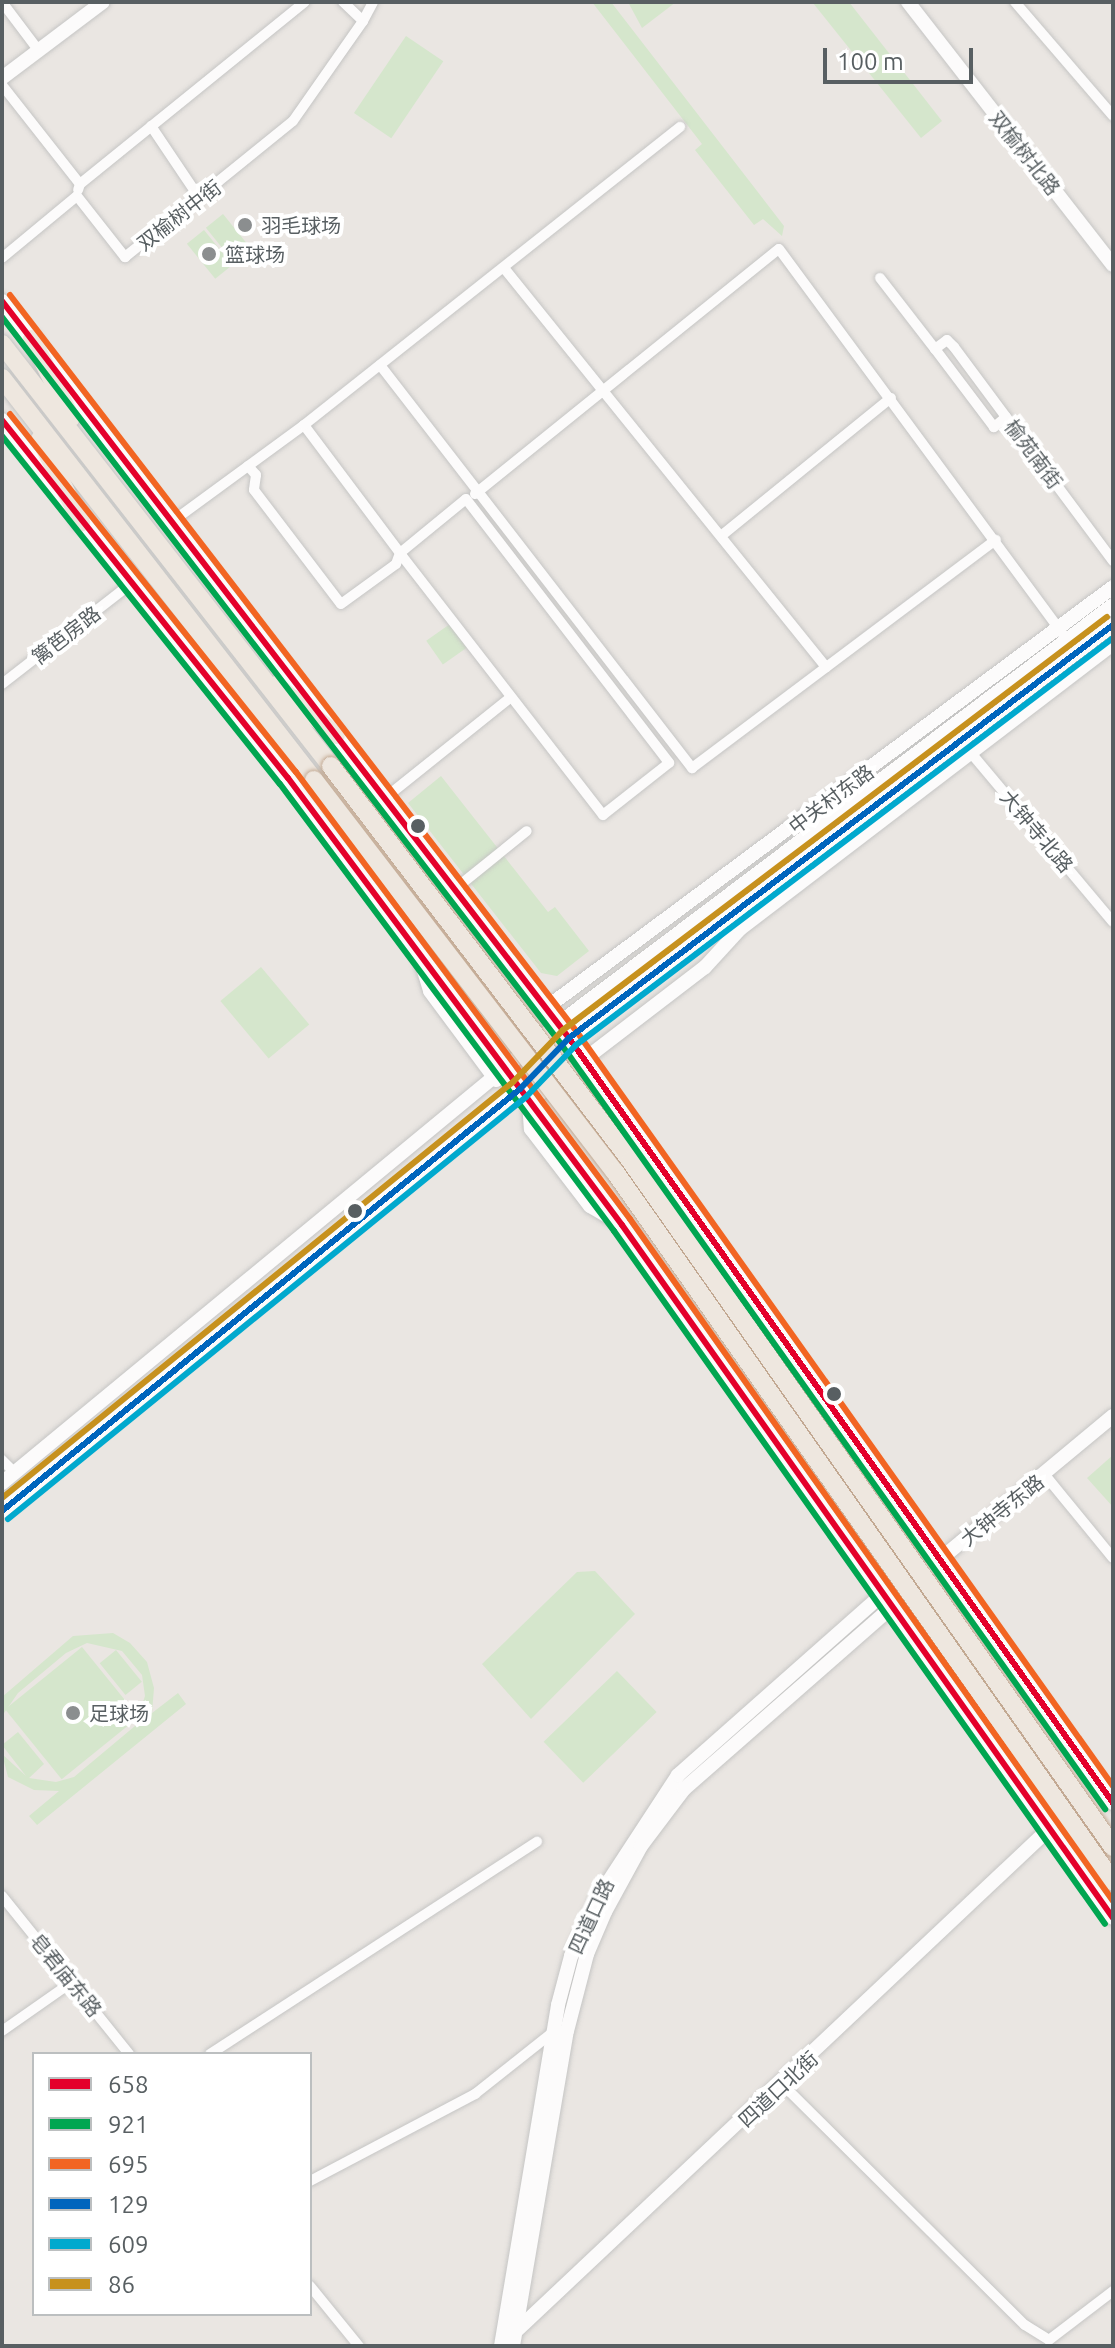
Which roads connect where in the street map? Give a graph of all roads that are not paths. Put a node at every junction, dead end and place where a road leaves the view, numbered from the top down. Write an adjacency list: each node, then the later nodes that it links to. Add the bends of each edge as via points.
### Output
1 (2, 2): 9 (street)
2 (103, 2): 9 (street)
3 (305, 2): 13 (street)
4 (343, 2): 8 (street)
5 (373, 2): 8 (street, 双榆树中街)
6 (908, 2): 19 (street, 双榆树北路)
7 (1015, 2): 12 (street)
8 (363, 21): 17 (street, 双榆树中街, via 293,121)
9 (39, 51): 10 (street)
10 (2, 78)
11 (2, 85): 15 (street)
12 (1113, 116)
13 (151, 126): 15 (street); 17 (street)
14 (680, 127): 20 (street)
15 (80, 184): 16 (street)
16 (77, 196): 17 (street, 双榆树中街, via 125,257); 18 (street)
17 (200, 199)
18 (2, 258)
19 (1113, 265)
20 (504, 268): 26 (street); 28 (street)
21 (880, 278): 25 (street)
22 (2, 301): 23 (street)
23 (32, 339): 34 (highway); 37 (street)
24 (2, 344): 34 (highway)
25 (935, 349): 31 (street, 榆苑南街, via 947,340); 31 (street, via 994,427)
26 (380, 365): 33 (street); 36 (street)
27 (2, 378): 30 (highway)
28 (606, 392): 29 (street, via 779,249); 36 (street); 39 (street)
29 (891, 398): 39 (street); 40 (street)
30 (23, 405): 38 (highway); 90 (highway, bridge, via 615,1172)
31 (1006, 417): 42 (street, 榆苑南街)
32 (2, 420): 38 (street)
33 (304, 425): 35 (street); 41 (street)
34 (86, 449): 49 (highway)
35 (248, 466): 37 (street); 41 (street, via 256,475 254,490 341,604 396,564)
36 (475, 494): 50 (street, via 692,768)
37 (173, 521): 53 (street)
38 (81, 522): 43 (street)
39 (721, 536): 50 (street)
40 (996, 540): 47 (street); 50 (street)
41 (400, 553): 52 (street); 52 (street, via 466,499 669,763 603,815)
42 (1113, 561)
43 (129, 585): 51 (street, 篱笆房路); 59 (street, via 288,778)
44 (1113, 587): 47 (street, 中关村东路)
45 (1113, 605): 47 (street, 中关村东路)
46 (1113, 625): 54 (street, 中关村东路)
47 (1063, 634): 63 (street, 中关村东路); 64 (street, 中关村东路)
48 (1113, 644): 54 (street, 中关村东路)
49 (247, 659): 53 (highway); 89 (highway, bridge, via 630,1160)
50 (826, 667)
51 (2, 684)
52 (511, 697): 55 (street)
53 (336, 735): 55 (street)
54 (965, 747): 58 (street, 大钟寺北路); 65 (street, 中关村东路); 67 (street, 中关村东路, via 740,929 705,967)
55 (385, 798): 57 (street)
56 (527, 831): 57 (street)
57 (455, 889): 60 (street)
58 (1113, 922)
59 (420, 956): 62 (street); 69 (street, via 430,991)
60 (512, 964): 61 (street); 63 (street)
61 (485, 984): 62 (street); 66 (street)
62 (457, 1005): 69 (street)
63 (546, 1008): 64 (street)
64 (558, 1024): 65 (street); 66 (street, 中关村东路)
65 (569, 1038): 67 (street); 68 (street, 中关村东路)
66 (533, 1048): 68 (street); 69 (street, 中关村东路)
67 (584, 1060): 70 (street, 中关村东路); 75 (street)
68 (545, 1063): 70 (street); 71 (street, 中关村东路)
69 (502, 1076): 71 (street); 76 (street, 中关村东路)
70 (558, 1080): 72 (street, 中关村东路)
71 (520, 1089): 72 (street); 80 (street, 中关村东路)
72 (529, 1102): 79 (street, via 531,1129 590,1206 622,1225)
73 (1113, 1416): 77 (street, 大钟寺东路)
74 (2, 1460): 76 (street)
75 (871, 1463): 79 (street); 82 (street)
76 (15, 1473): 78 (street, 中关村东路)
77 (1045, 1475): 81 (street); 82 (street, 大钟寺东路)
78 (2, 1483)
79 (817, 1500): 83 (street)
80 (2, 1511)
81 (1113, 1558)
82 (941, 1561): 83 (street, 大钟寺东路); 84 (street)
83 (889, 1600): 85 (street); 95 (street, 四道口路, via 705,1747 665,1791 587,1918 565,1976); 102 (street, 四道口路, via 684,1789 641,1846 605,1912 587,1954 567,2031)
84 (1017, 1669): 85 (street); 86 (street)
85 (965, 1706): 87 (street)
86 (1113, 1803)
87 (1050, 1828): 92 (street); 98 (street, 四道口北街)
88 (537, 1842): 97 (street)
89 (1113, 1847)
90 (1113, 1882)
91 (2, 1896): 93 (street, 皂君庙东路)
92 (1113, 1918)
93 (72, 1982): 94 (street); 96 (street, 皂君庙东路)
94 (2, 2031)
95 (552, 2033): 99 (street, via 475,2094); 104 (street, 四道口路)
96 (127, 2052)
97 (213, 2052)
98 (782, 2084): 101 (street, via 1025,2325 1049,2340); 102 (street, 四道口北街)
99 (312, 2180)
100 (312, 2288): 103 (street)
101 (1113, 2291)
102 (514, 2339): 104 (street, 四道口北街)
103 (359, 2346)
104 (501, 2346)

